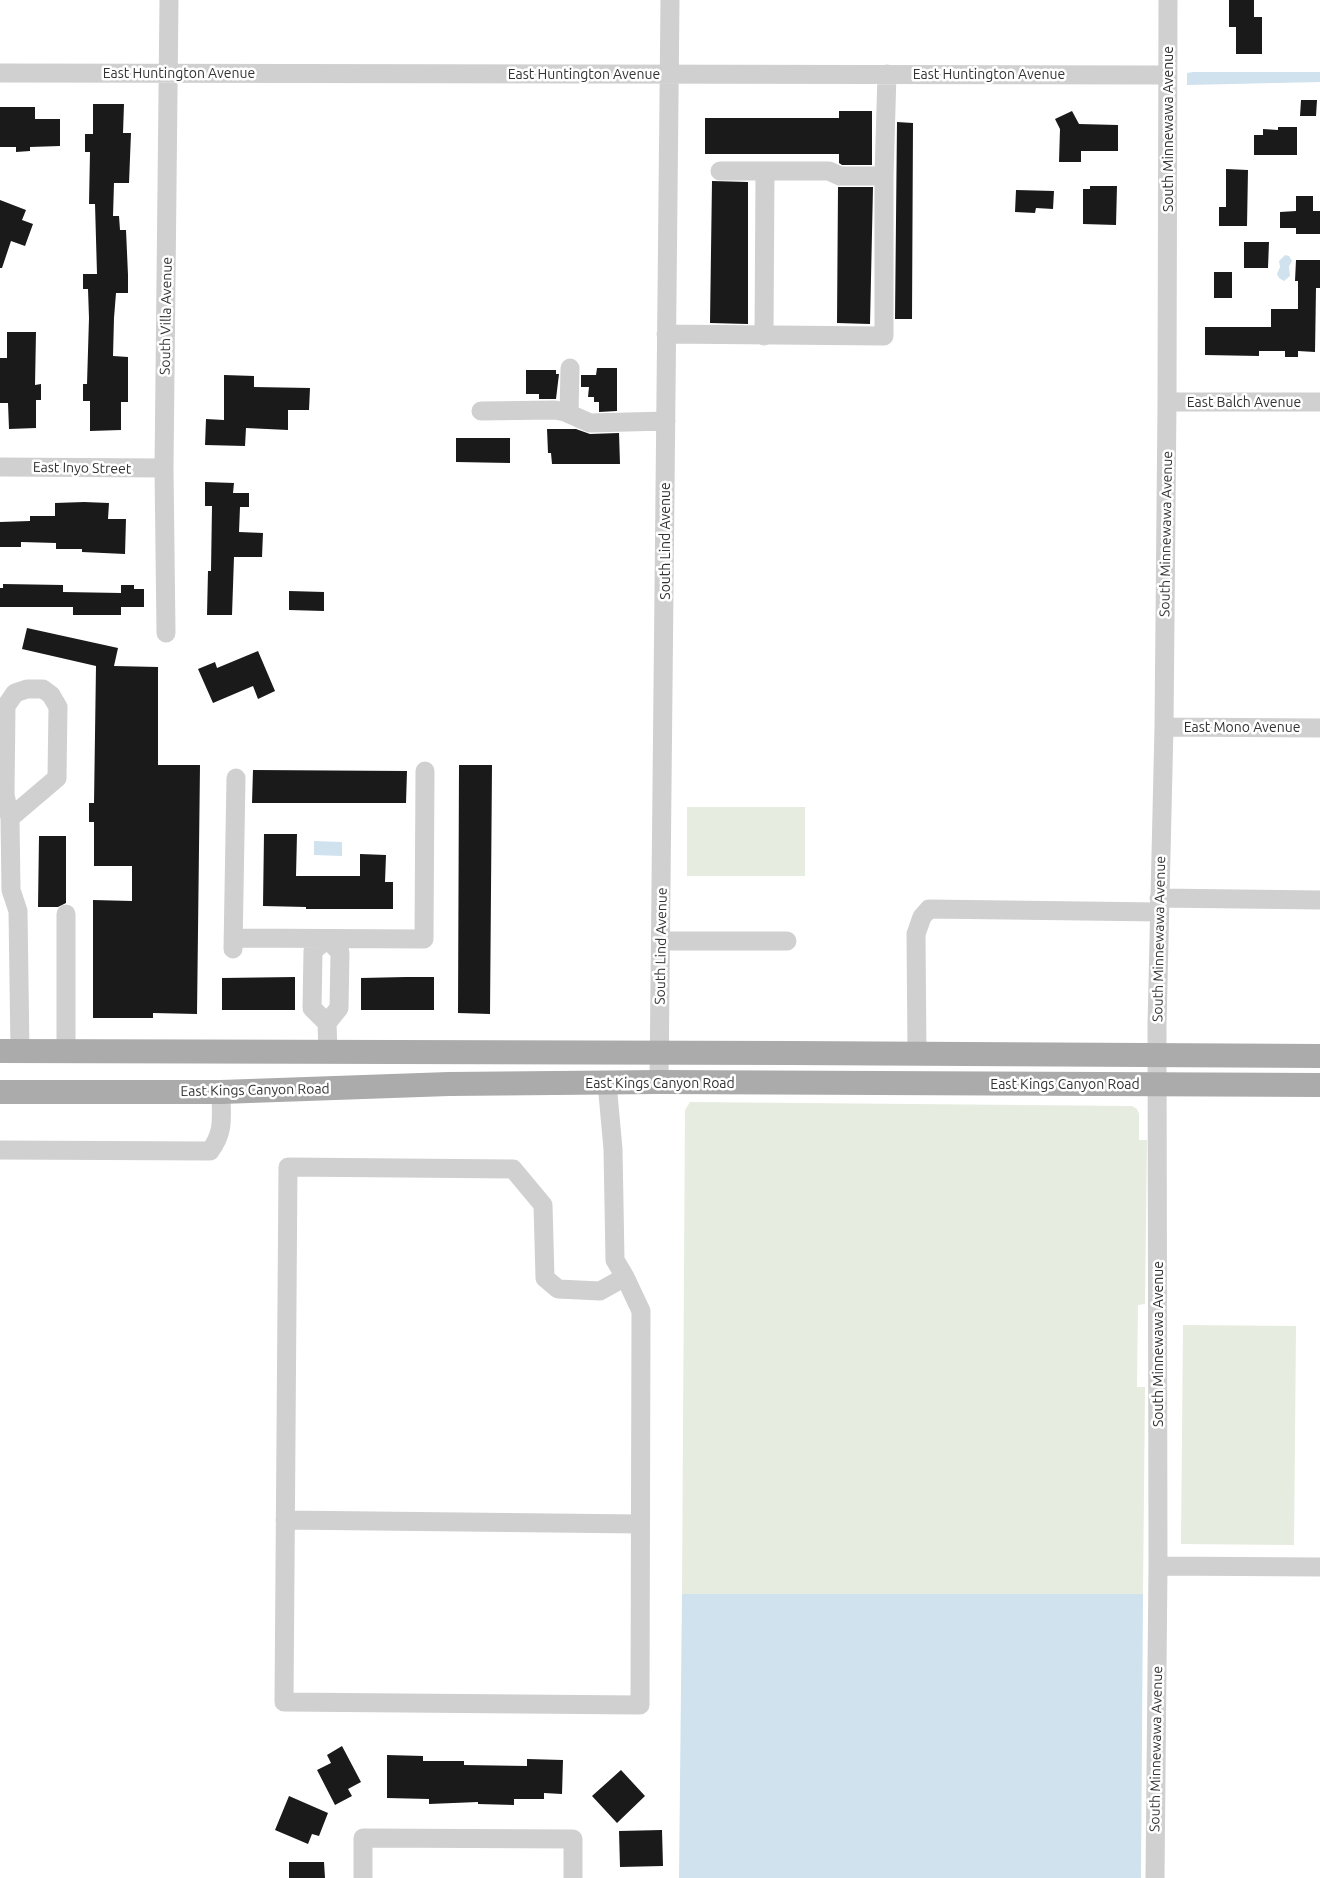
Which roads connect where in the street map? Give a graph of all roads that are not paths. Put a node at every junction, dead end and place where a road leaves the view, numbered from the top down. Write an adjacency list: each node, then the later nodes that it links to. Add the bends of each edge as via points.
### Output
1 (169, 0): 4 (street, South Villa Avenue)
2 (670, 0): 7 (street, South Lind Avenue)
3 (1168, 0): 8 (street, South Minnewawa Avenue)
4 (168, 72): 5 (street, East Huntington Avenue); 7 (street, East Huntington Avenue); 21 (street, South Villa Avenue)
5 (0, 73)
6 (887, 74): 7 (street, East Huntington Avenue); 8 (street, East Huntington Avenue); 11 (street)
7 (669, 75): 12 (street, South Lind Avenue)
8 (1167, 75): 15 (street, South Minnewawa Avenue)
9 (720, 171): 10 (street)
10 (765, 171): 11 (street, via 829,171 840,176); 13 (street)
11 (884, 176): 13 (street, via 884,336)
12 (666, 334): 13 (street); 19 (street, South Lind Avenue)
13 (764, 336)
14 (570, 368): 18 (street)
15 (1167, 402): 16 (street, East Balch Avenue); 23 (street, South Minnewawa Avenue)
16 (1320, 402)
17 (481, 410): 18 (street, via 549,410)
18 (570, 414): 19 (street, via 590,423)
19 (666, 421): 32 (street, South Lind Avenue)
20 (0, 467): 21 (street, East Inyo Street)
21 (164, 468): 22 (street, South Villa Avenue)
22 (166, 633)
23 (1164, 727): 24 (street, East Mono Avenue); 29 (street, South Minnewawa Avenue)
24 (1320, 728)
25 (425, 770): 31 (street, via 424,939)
26 (236, 778): 31 (street, via 233,944)
27 (10, 818): 27 (street, via 4,795 6,706 15,693 44,689 58,707 57,778); 35 (street, via 11,890 18,911 21,1009)
28 (1320, 900): 29 (street)
29 (1159, 905): 39 (street, via 929,910 922,917 916,934); 40 (street, South Minnewawa Avenue)
30 (66, 914): 36 (street)
31 (327, 939): 34 (street, via 340,952 339,1008); 34 (street, via 313,952 312,1008)
32 (661, 941): 33 (street); 37 (street, South Lind Avenue)
33 (787, 941)
34 (328, 1023): 38 (street)
35 (10, 1051): 36 (main road)
36 (66, 1051): 38 (main road)
37 (660, 1052): 38 (main road); 39 (main road); 42 (street, South Lind Avenue)
38 (328, 1053)
39 (917, 1053): 40 (main road)
40 (1157, 1054): 41 (main road); 44 (street, South Minnewawa Avenue)
41 (1320, 1056)
42 (659, 1082): 43 (main road, East Kings Canyon Road); 44 (main road, East Kings Canyon Road)
43 (607, 1083): 47 (main road, East Kings Canyon Road, via 450,1084); 49 (street, via 613,1149 614,1260)
44 (1157, 1084): 45 (main road, East Kings Canyon Road); 52 (street, South Minnewawa Avenue)
45 (1320, 1085)
46 (0, 1092): 47 (main road, East Kings Canyon Road)
47 (221, 1092): 48 (street, via 219,1139 210,1151)
48 (0, 1150)
49 (625, 1277): 50 (street, via 600,1291 558,1289 545,1278 543,1205 513,1169 288,1167); 51 (street, via 641,1311)
50 (286, 1520): 51 (street); 51 (street, via 284,1702 640,1705)
51 (640, 1524)
52 (1158, 1566): 53 (street); 56 (street, South Minnewawa Avenue)
53 (1320, 1567)
54 (363, 1878): 55 (street, via 364,1838 574,1839)
55 (573, 1878)
56 (1155, 1878)

